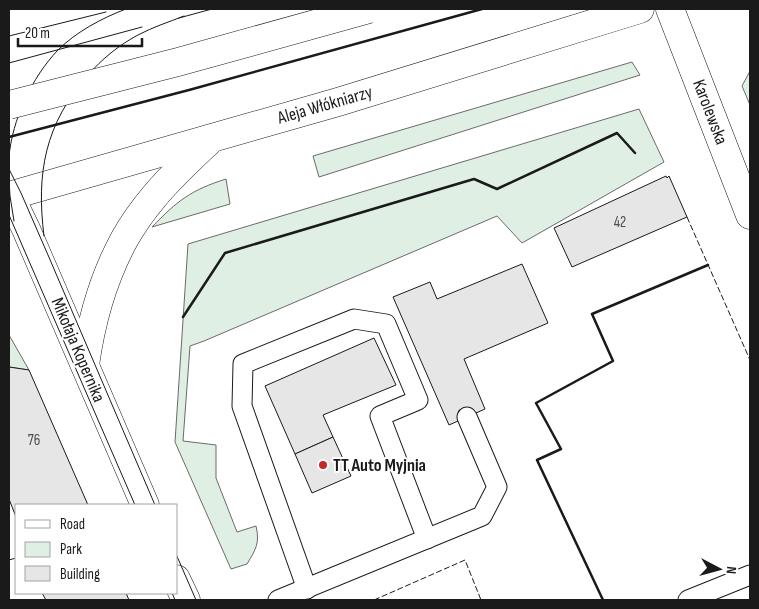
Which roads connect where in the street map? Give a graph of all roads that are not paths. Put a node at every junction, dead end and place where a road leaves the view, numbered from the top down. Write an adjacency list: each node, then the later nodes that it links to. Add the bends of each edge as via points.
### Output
1 (369, 9): 4 (main road, bridge)
2 (640, 9): 5 (main road, Aleja Włókniarzy)
3 (670, 9): 7 (main road, Karolewska)
4 (9, 105)
5 (212, 138): 6 (main road, Aleja Włókniarzy); 8 (main road, via 154,196 125,238 105,283)
6 (9, 195): 8 (main road, Mikołaja Kopernika)
7 (750, 215)
8 (85, 365): 10 (main road, Mikołaja Kopernika)
9 (467, 417): 11 (lane, via 497,487 482,516)
10 (145, 504)
11 (427, 539): 14 (lane); 14 (lane, via 380,416 418,400 386,324 354,319 243,364 242,406)
12 (750, 575): 17 (lane)
13 (178, 582): 15 (main road)
14 (307, 588): 16 (lane)
15 (186, 600)
16 (278, 600)
17 (688, 600)

